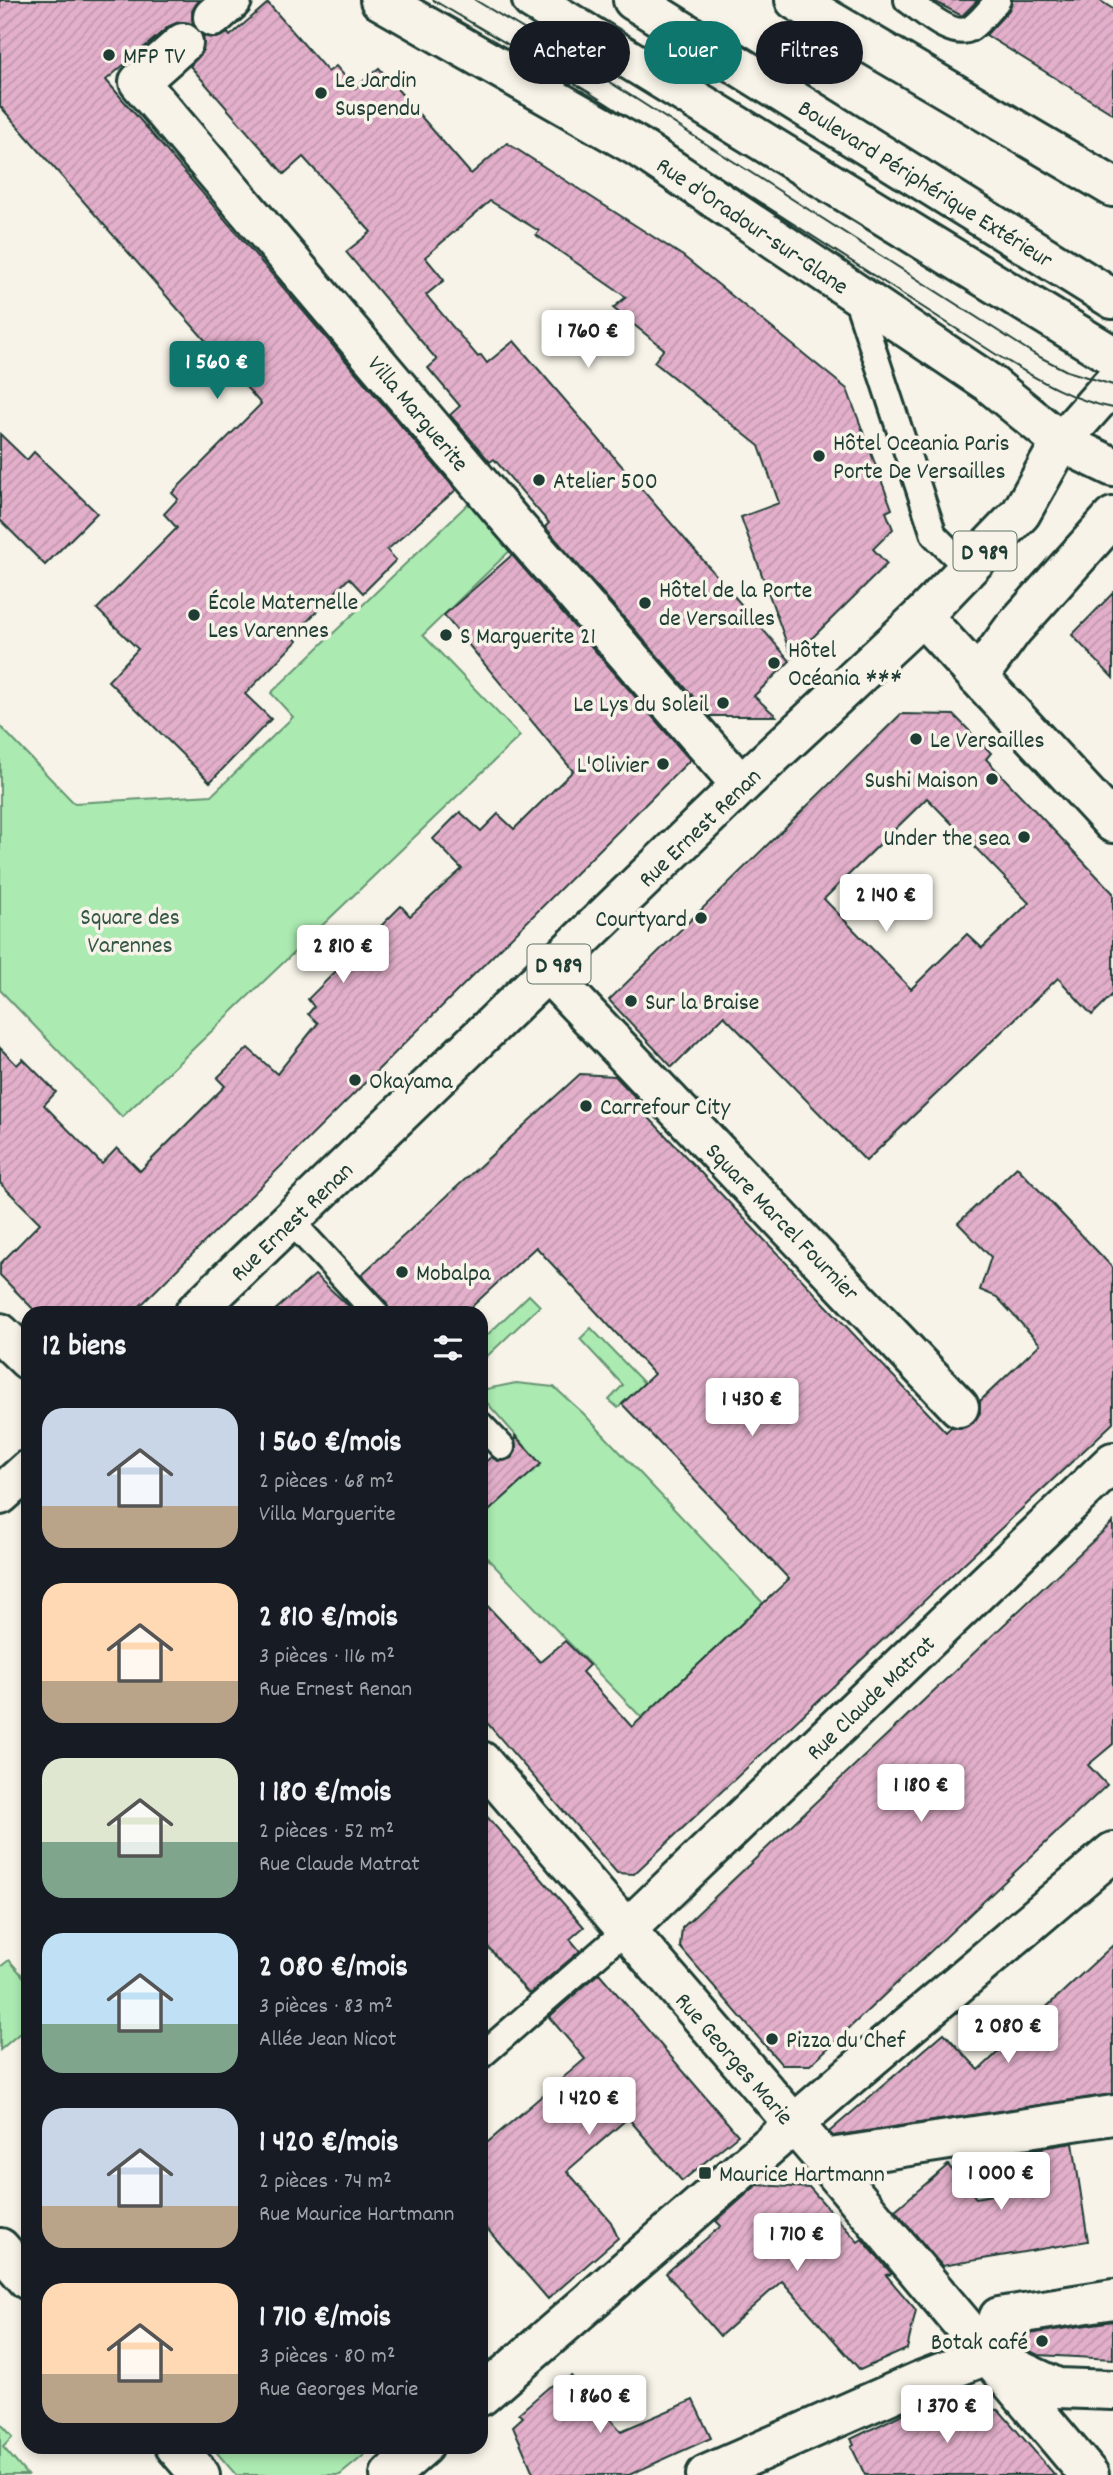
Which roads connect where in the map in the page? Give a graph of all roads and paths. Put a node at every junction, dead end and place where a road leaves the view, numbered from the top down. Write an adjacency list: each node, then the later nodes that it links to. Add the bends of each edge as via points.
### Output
1 (380, 0): 9 (main road, Rue d'Oradour-sur-Glane, via 638,147)
2 (532, 0): 11 (main road)
3 (633, 0): 10 (main road, Boulevard Périphérique Extérieur)
4 (795, 0): 8 (main road)
5 (908, 0): 6 (lane, via 962,31 970,29)
6 (999, 0)
7 (183, 43): 19 (main road, Villa Marguerite, via 139,82)
8 (1113, 187)
9 (856, 293): 13 (main road, Rue d'Oradour-sur-Glane, via 1006,395); 16 (lane, via 934,535)
10 (1113, 299)
11 (1113, 356)
12 (1113, 383): 13 (main road, Rue Ernest Renan)
13 (1061, 442): 14 (main road, Rue d'Oradour-sur-Glane); 16 (main road, Rue Ernest Renan / D 989, via 1021,513)
14 (1113, 467)
15 (1113, 517): 18 (main road, via 1013,629)
16 (968, 569): 17 (main road, Rue Ernest Renan / D 989)
17 (922, 616): 18 (main road); 19 (main road, Rue Ernest Renan / D 989)
18 (978, 677): 20 (main road)
19 (741, 785): 21 (main road, Rue Ernest Renan / D 989)
20 (1113, 823)
21 (549, 974): 22 (main road, Rue Ernest Renan / D 989); 27 (main road, Square Marcel Fournier)
22 (291, 1221): 23 (main road, Rue Ernest Renan / D 989); 24 (lane)
23 (201, 1306)
24 (369, 1306)
25 (0, 1333): 26 (main road)
26 (21, 1353)
27 (960, 1407)
28 (488, 1432): 29 (lane)
29 (502, 1447)
30 (1113, 1462): 35 (main road, Rue Claude Matrat)
31 (21, 1476): 32 (main road)
32 (0, 1495)
33 (488, 1770): 35 (main road, Rue Georges Marie)
34 (1113, 1852): 38 (main road)
35 (625, 1931): 36 (lane); 38 (main road, Rue Georges Marie)
36 (488, 2050)
37 (1113, 2115): 39 (main road)
38 (793, 2124): 39 (main road, Rue Georges Marie); 44 (main road)
39 (824, 2159): 43 (main road, Rue Georges Marie)
40 (0, 2248): 41 (main road)
41 (21, 2272)
42 (1113, 2299): 43 (main road, via 999,2317)
43 (987, 2355): 45 (main road, via 1057,2388); 50 (main road); 51 (main road, Rue Georges Marie)
44 (488, 2390)
45 (1113, 2390)
46 (182, 2454): 48 (main road)
47 (414, 2454): 49 (main road)
48 (200, 2475)
49 (390, 2475)
50 (706, 2475)
51 (1089, 2475)

